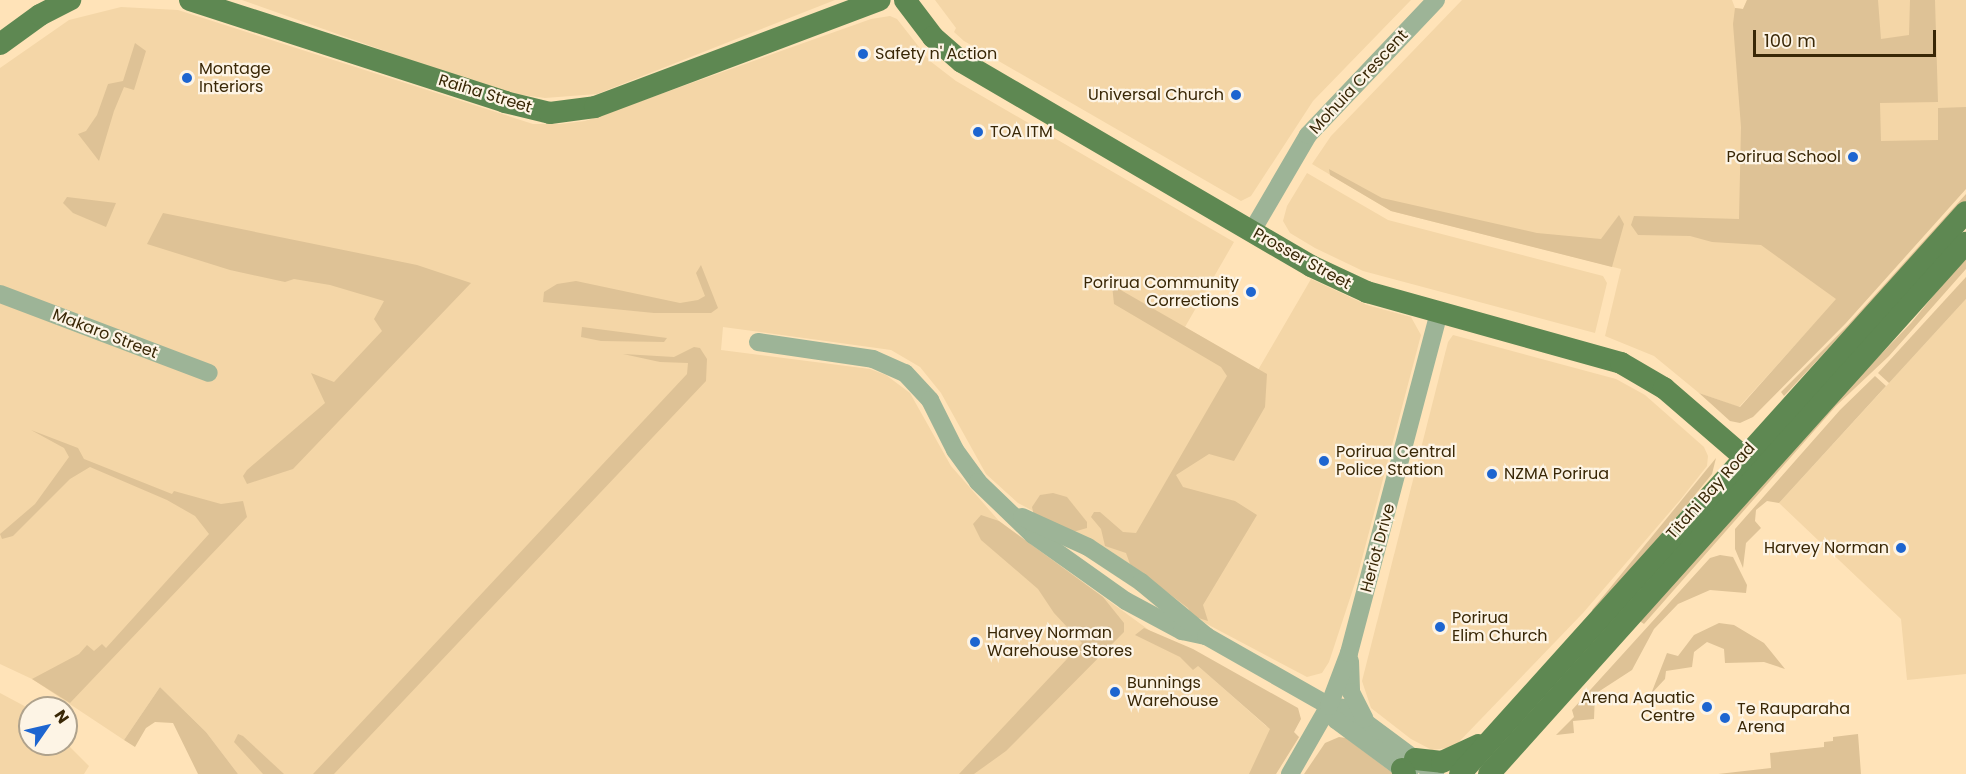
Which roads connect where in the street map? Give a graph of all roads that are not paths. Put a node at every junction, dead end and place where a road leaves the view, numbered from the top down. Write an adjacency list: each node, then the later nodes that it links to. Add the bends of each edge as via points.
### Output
1 (70, 0): 6 (main road, via 40,15)
2 (189, 0): 3 (main road, Raiha Street, via 550,113 595,107)
3 (880, 0)
4 (905, 0): 8 (main road, Prosser Street, via 933,37 962,62)
5 (1436, 0): 8 (street, Mohuia Crescent, via 1308,135)
6 (0, 44)
7 (1966, 212): 14 (main road, Titahi Bay Road)
8 (1252, 231): 11 (main road, Prosser Street, via 1350,286)
9 (1966, 243): 15 (main road, Titahi Bay Road)
10 (0, 294): 13 (street, Makaro Street)
11 (1439, 312): 14 (main road, Prosser Street, via 1621,363 1664,388); 16 (street, Heriot Drive)
12 (758, 342): 17 (street, via 873,359 905,373 930,400 955,450 973,474 1059,556 1125,601 1182,631 1206,636)
13 (209, 373)
14 (1743, 456): 15 (main road, Prosser Street); 19 (main road, Titahi Bay Road)
15 (1760, 471): 24 (main road, Titahi Bay Road)
16 (1349, 653): 17 (street, Heriot Drive); 18 (street, via 1351,692)
17 (1329, 706): 18 (street, via 1346,708); 20 (street, via 1336,720); 21 (street, Heriot Drive)
18 (1370, 725): 20 (street)
19 (1499, 730): 20 (main road, via 1452,760); 23 (main road, Titahi Bay Road)
20 (1408, 769): 22 (street)
21 (1290, 774)
22 (1436, 774)
23 (1460, 774)
24 (1489, 774)

